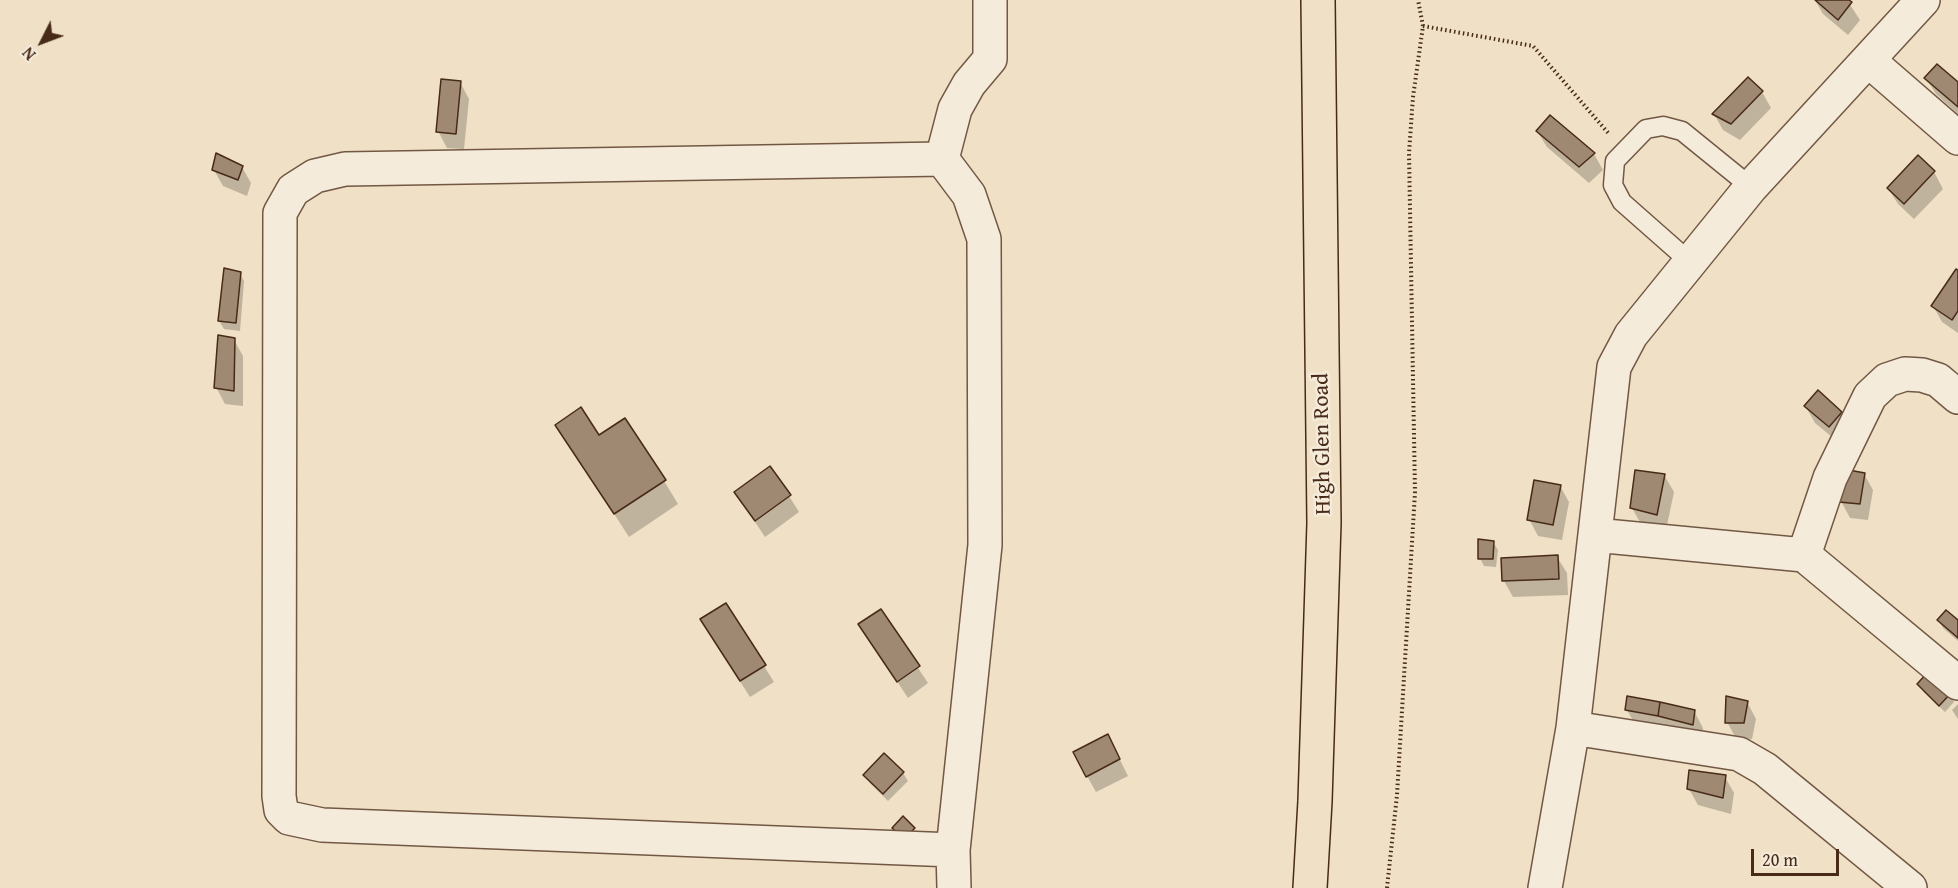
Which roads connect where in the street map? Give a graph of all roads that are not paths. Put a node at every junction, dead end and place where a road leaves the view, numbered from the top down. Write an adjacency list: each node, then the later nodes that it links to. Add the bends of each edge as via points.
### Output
1 (990, 0): 6 (street, via 990,59 955,109)
2 (1318, 0): 16 (main road, High Glen Road, via 1324,523)
3 (1909, 4): 4 (street)
4 (1868, 60): 5 (street); 7 (street)
5 (1958, 138)
6 (942, 159): 14 (street, via 969,195 984,239 985,545); 14 (street, via 345,169 315,176 293,190 280,213 279,796 281,810 289,819 322,825)
7 (1750, 187): 8 (street); 8 (lane, via 1682,131 1663,126 1646,129 1615,161 1613,185 1622,202)
8 (1690, 262): 10 (street, via 1631,335 1614,368)
9 (1958, 397): 11 (street, via 1938,380 1905,374 1887,380 1870,396 1830,478)
10 (1595, 535): 11 (street); 13 (street)
11 (1804, 555): 12 (street)
12 (1958, 683)
13 (1574, 728): 17 (street); 18 (street, via 1739,754 1765,769)
14 (953, 850): 15 (street)
15 (954, 888)
16 (1311, 888)
17 (1545, 888)
18 (1910, 888)

